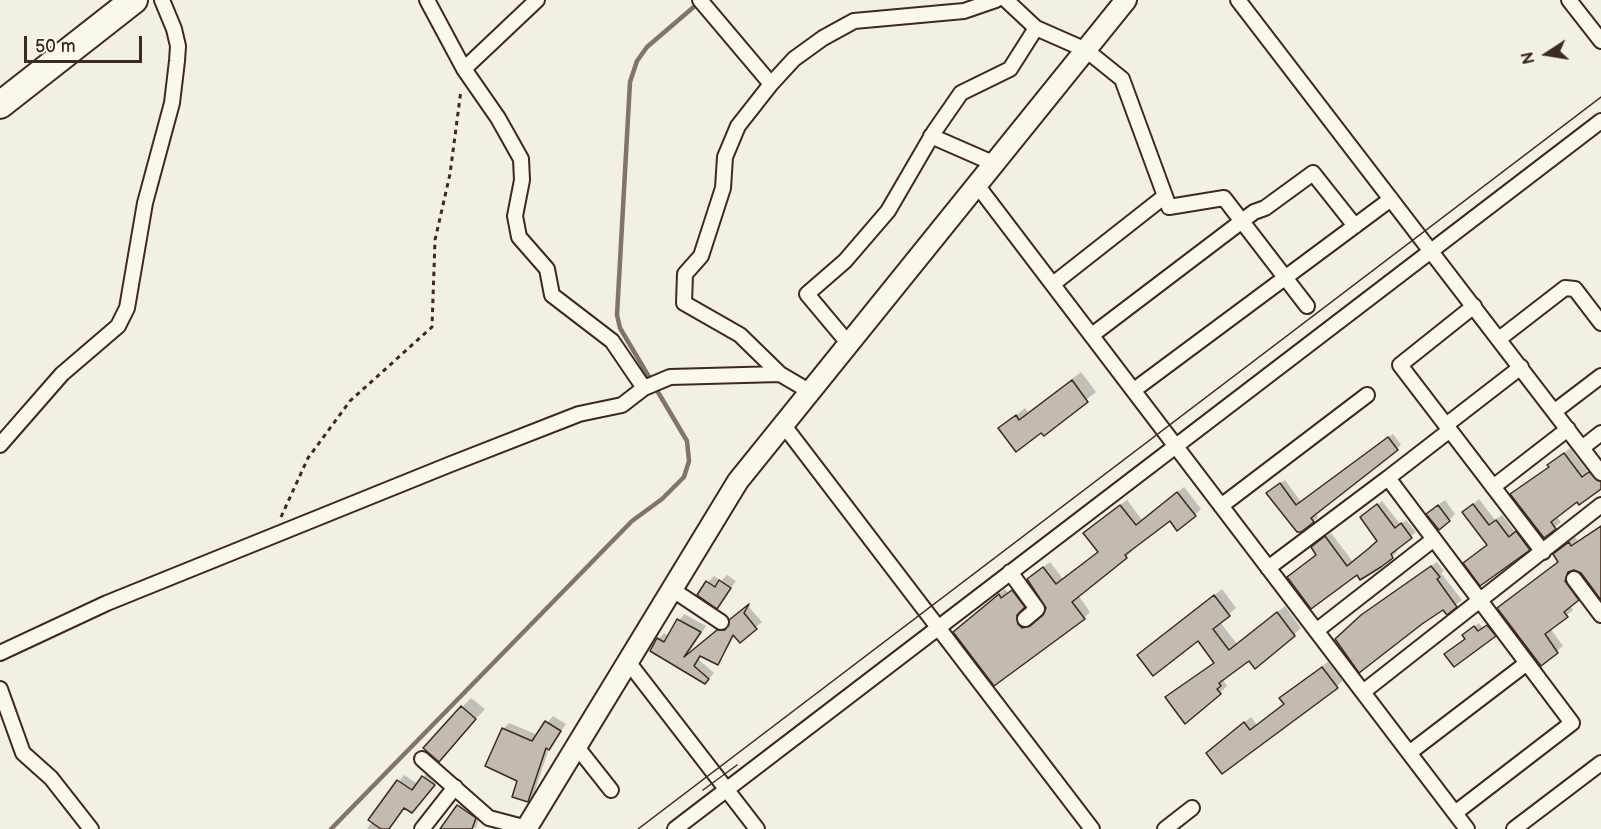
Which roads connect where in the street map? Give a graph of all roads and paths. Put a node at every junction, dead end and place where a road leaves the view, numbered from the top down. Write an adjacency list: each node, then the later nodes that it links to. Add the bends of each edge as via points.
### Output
1 (134, 0): 16 (highway)
2 (162, 0): 46 (street, via 178,45 177,61 172,103 145,202 127,308 118,326 62,374)
3 (427, 0): 14 (street)
4 (537, 0): 14 (street)
5 (700, 0): 15 (street)
6 (996, 0): 15 (street, via 964,11 854,21 794,60)
7 (1006, 0): 11 (street)
8 (1126, 0): 13 (street)
9 (1238, 0): 22 (street)
10 (1569, 0): 12 (street)
11 (1036, 28): 13 (street); 18 (street, via 1010,69 961,93)
12 (1601, 41)
13 (1086, 50): 19 (street); 21 (street, via 1122,79)
14 (464, 69): 37 (street, via 522,159 515,216 519,237 547,269 552,295 612,341); 54 (path, via 450,174 435,240 432,327 350,402 308,458)
15 (771, 84): 35 (street, via 738,126 725,157 723,188 701,256 685,274 684,303 740,335)
16 (0, 105)
17 (1601, 122): 25 (street)
18 (931, 136): 19 (street); 33 (street, via 888,211 845,261 807,294)
19 (995, 164): 20 (street)
20 (977, 186): 27 (street); 33 (street)
21 (1165, 196): 23 (street, via 1169,207 1224,198); 27 (street)
22 (1391, 199): 24 (street); 25 (street)
23 (1242, 221): 24 (street, via 1313,173); 26 (street); 31 (street)
24 (1355, 226): 26 (street)
25 (1433, 253): 29 (street); 47 (street)
26 (1286, 278): 28 (street); 38 (street)
27 (1053, 284): 31 (street)
28 (1307, 306)
29 (1474, 306): 32 (street); 43 (street, via 1400,365)
30 (1601, 323): 32 (street, via 1575,289 1565,288)
31 (1092, 335): 38 (street)
32 (1499, 339): 34 (street)
33 (848, 343): 39 (street)
34 (1521, 367): 41 (street); 43 (street)
35 (780, 374): 37 (street, via 670,377); 39 (street)
36 (1601, 376): 41 (street)
37 (649, 386): 54 (street, via 621,405 579,414)
38 (1134, 390): 47 (street)
39 (809, 391): 42 (street)
40 (1367, 395): 52 (street)
41 (1555, 411): 44 (street)
42 (782, 423): 60 (street, via 738,481); 65 (street)
43 (1448, 427): 50 (street); 51 (street)
44 (1568, 429): 48 (street); 51 (street)
45 (1601, 433): 48 (street)
46 (0, 445)
47 (1176, 446): 52 (street); 58 (street)
48 (1582, 448): 49 (street)
49 (1601, 473)
50 (1388, 478): 55 (street); 57 (street)
51 (1493, 487): 56 (street)
52 (1221, 506): 57 (street)
53 (1601, 506): 56 (street)
54 (272, 537): 67 (street, via 107,603)
55 (1434, 539): 61 (street); 66 (street)
56 (1543, 552): 61 (street)
57 (1268, 568): 66 (street)
58 (1010, 572): 63 (street, via 1037,609); 65 (street)
59 (1574, 579): 62 (street)
60 (673, 590): 64 (street); 68 (street)
61 (1480, 601): 69 (street); 71 (street)
62 (1601, 615)
63 (1025, 619)
64 (721, 622)
65 (938, 627): 78 (street); 86 (street)
66 (1316, 631): 71 (street)
67 (0, 653)
68 (629, 663): 72 (street); 78 (street)
69 (1527, 663): 73 (street); 80 (street, via 1572,723)
70 (0, 689): 81 (street, via 23,753 51,778)
71 (1363, 692): 73 (street)
72 (578, 747): 77 (street); 83 (street)
73 (1409, 753): 80 (street)
74 (422, 759): 76 (street)
75 (1601, 763): 89 (street)
76 (454, 787): 82 (street); 83 (street, via 489,818)
77 (611, 790)
78 (728, 790): 84 (street); 85 (street)
79 (1192, 808): 87 (street)
80 (1455, 813): 88 (street)
81 (92, 829)
82 (422, 829)
83 (527, 829)
84 (675, 829)
85 (757, 829)
86 (1092, 829)
87 (1165, 829)
88 (1467, 829)
89 (1514, 829)

